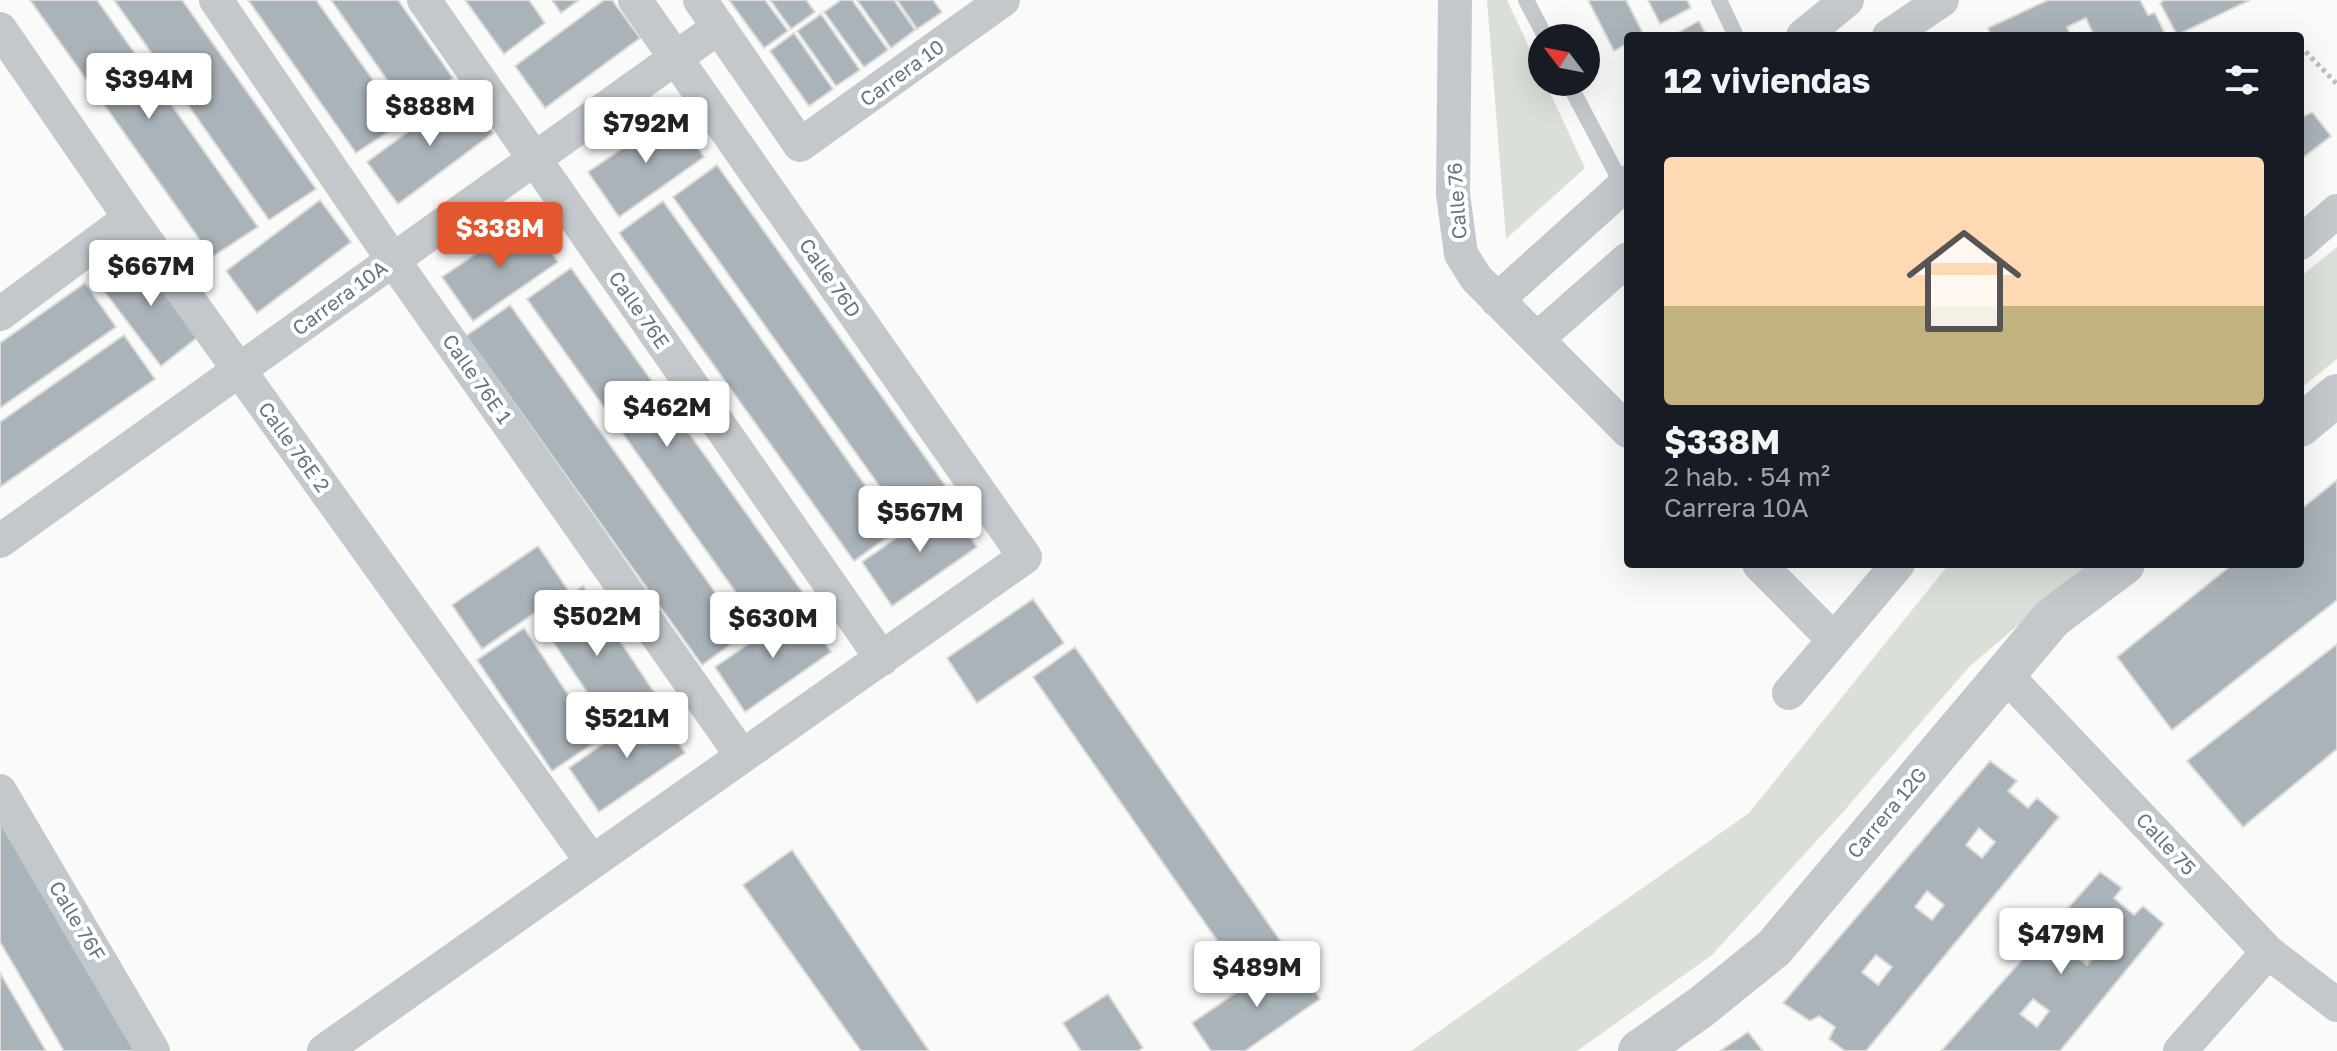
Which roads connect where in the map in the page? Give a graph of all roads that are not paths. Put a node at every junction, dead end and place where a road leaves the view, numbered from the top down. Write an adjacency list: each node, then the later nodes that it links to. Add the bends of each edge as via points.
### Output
1 (216, 0): 24 (street, Calle 76E 1)
2 (424, 0): 18 (street, Calle 76E)
3 (635, 0): 16 (street, Calle 76D)
4 (1003, 0): 10 (street, Carrera 10, via 800,145)
5 (1455, 0): 26 (street, Calle 76, via 1456,229 1461,254)
6 (1526, 0): 11 (lane)
7 (1719, 0): 13 (lane)
8 (1847, 0): 14 (street)
9 (1942, 0): 15 (street)
10 (710, 14): 16 (street, Carrera 10A)
11 (1539, 24)
12 (0, 29): 22 (street, Calle 76E 2)
13 (1734, 32)
14 (1808, 32)
15 (1895, 32)
16 (675, 58): 18 (street, Carrera 10A); 38 (street, Calle 76D, via 1025,557)
17 (1576, 96): 19 (lane)
18 (534, 158): 24 (street, Carrera 10A); 38 (street, Calle 76E)
19 (1624, 182)
20 (1624, 185): 26 (street)
21 (2337, 211): 23 (street)
22 (130, 218): 27 (street); 29 (street, Calle 76E 2)
23 (2304, 240)
24 (393, 260): 29 (street, Carrera 10A); 41 (street, Calle 76E 1)
25 (1624, 263): 28 (street)
26 (1497, 300): 28 (street, Calle 76)
27 (0, 314)
28 (1537, 339): 32 (street, Calle 76)
29 (239, 370): 33 (street, Carrera 10A); 43 (street, Calle 76E 2)
30 (2337, 395): 31 (street)
31 (2304, 423)
32 (1624, 427)
33 (0, 541)
34 (1763, 568): 37 (street)
35 (1895, 568): 37 (street)
36 (2119, 568): 39 (street, Carrera 12G, via 2052,618)
37 (1833, 639): 40 (street)
38 (882, 659): 41 (street)
39 (2004, 673): 44 (street, Calle 75); 48 (street, Carrera 12G, via 1774,948)
40 (1789, 693)
41 (742, 756): 43 (street)
42 (0, 791): 46 (street, Calle 76F)
43 (592, 862): 47 (street)
44 (2268, 952): 45 (street, Calle 75); 49 (street)
45 (2337, 1005)
46 (153, 1051)
47 (324, 1051)
48 (1639, 1051)
49 (2180, 1051)

